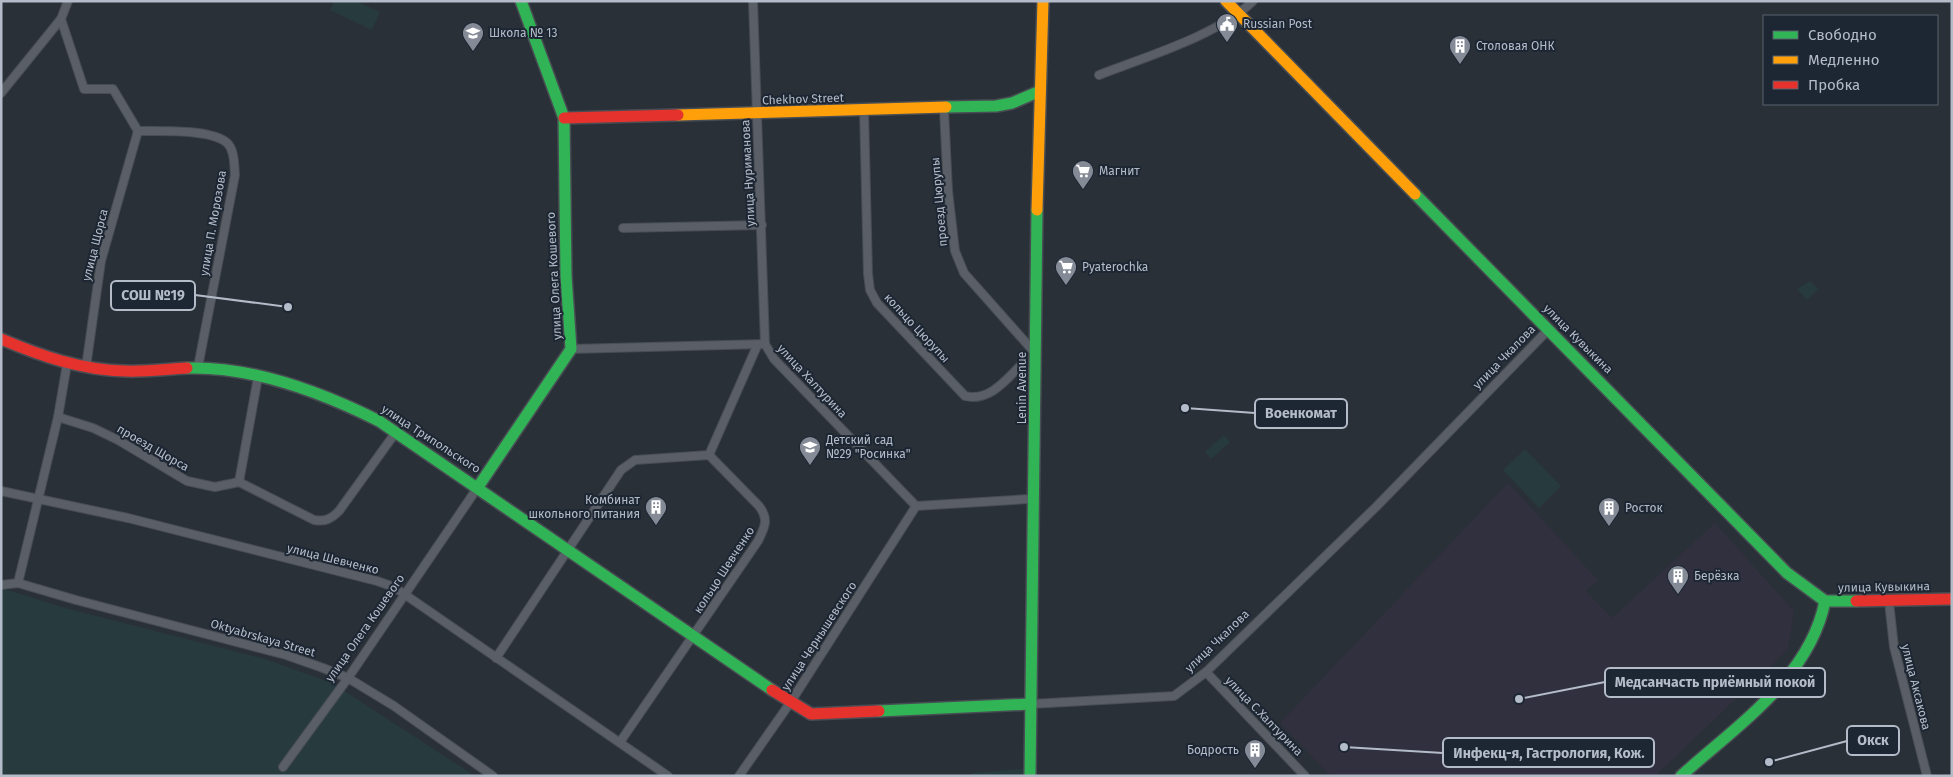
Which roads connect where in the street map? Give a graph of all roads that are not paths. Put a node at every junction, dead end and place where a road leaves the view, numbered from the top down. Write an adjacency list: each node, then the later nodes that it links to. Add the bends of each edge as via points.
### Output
1 (68, 1): 8 (street)
2 (521, 1): 15 (street, улица Олега Кошевого)
3 (753, 1): 14 (street, улица Нуриманова)
4 (1043, 1): 10 (street, Lenin Avenue)
5 (1226, 1): 7 (street, улица Кувыкина)
6 (1253, 1): 7 (street)
7 (1239, 15): 9 (street, via 1218,27); 19 (street, улица Кувыкина)
8 (61, 19): 11 (street); 16 (street, via 84,89 113,89)
9 (1099, 75)
10 (1040, 91): 12 (street, Chekhov Street, via 1005,105); 24 (street, Lenin Avenue)
11 (1, 93)
12 (944, 109): 13 (street, Chekhov Street); 24 (street, проезд Цюрупы, via 955,251 964,273)
13 (864, 110): 14 (street, Chekhov Street); 26 (street, кольцо Цюрупы, via 868,274 870,290 877,303 965,396 986,395)
14 (756, 114): 15 (street, Chekhov Street); 17 (street, улица Нуриманова)
15 (564, 118): 23 (street, улица Олега Кошевого, via 566,276)
16 (138, 131): 27 (street, улица Щорса, via 101,261); 28 (street, улица П. Морозова, via 202,134 225,141 234,160 235,175)
17 (762, 225): 18 (street); 21 (street, улица Нуриманова)
18 (623, 228)
19 (1549, 329): 44 (street, улица Кувыкина, via 1787,573); 48 (street, улица Чкалова, via 1376,507)
20 (1, 339): 25 (street, улица Трипольского)
21 (765, 344): 22 (street, улица Халтурина); 38 (street, улица Халтурина, via 774,359)
22 (756, 346): 23 (street, улица Халтурина); 32 (street)
23 (571, 349): 34 (street, улица Олега Кошевого)
24 (1036, 354): 51 (street, Lenin Avenue)
25 (67, 364): 27 (street, улица Трипольского); 30 (street)
26 (1021, 365)
27 (86, 367): 28 (street, улица Трипольского, via 124,371)
28 (198, 367): 29 (street, улица Трипольского)
29 (258, 377): 31 (street, улица Трипольского, via 355,408); 33 (street)
30 (58, 418): 33 (street, проезд Щорса, via 93,428 118,440 187,481 215,487); 36 (street)
31 (396, 432): 33 (street, via 339,512 328,520 314,520); 34 (street, улица Трипольского)
32 (709, 455): 39 (street, via 635,460 620,470); 46 (street, кольцо Шевченко, via 759,506 765,515 766,526)
33 (238, 482)
34 (478, 487): 39 (street, улица Трипольского); 42 (street, улица Олега Кошевого)
35 (1, 490): 36 (street, улица Шевченко)
36 (38, 497): 40 (street); 42 (street, улица Шевченко, via 377,581)
37 (1029, 499): 38 (street)
38 (916, 506): 50 (street, улица Чернышевского)
39 (567, 550): 46 (street, улица Трипольского); 47 (street)
40 (18, 583): 41 (street, Oktyabrskaya Street); 49 (street, Oktyabrskaya Street, via 286,655)
41 (1, 585)
42 (404, 594): 47 (street, улица Шевченко); 49 (street, улица Олега Кошевого)
43 (1952, 599): 45 (street, улица Кувыкина)
44 (1825, 601): 45 (street, улица Кувыкина); 59 (street, via 1820,623 1809,647 1780,684)
45 (1890, 602): 60 (street, улица Аксакова, via 1894,647)
46 (694, 635): 50 (street, улица Трипольского); 52 (street, кольцо Шевченко)
47 (496, 658): 52 (street, улица Шевченко)
48 (1206, 672): 51 (street, улица Чкалова, via 1174,696); 58 (street, улица С.Халтурина)
49 (348, 678): 53 (street, улица Олега Кошевого); 54 (street, Oktyabrskaya Street, via 394,706)
50 (790, 703): 51 (street, улица Чкалова, via 811,714); 56 (street, улица Чернышевского)
51 (1031, 704): 57 (street, Lenin Avenue)
52 (620, 742): 55 (street, улица Шевченко)
53 (282, 767)
54 (492, 776)
55 (668, 776)
56 (739, 776)
57 (1030, 776)
58 (1304, 776)
59 (1681, 776)
60 (1927, 776)

